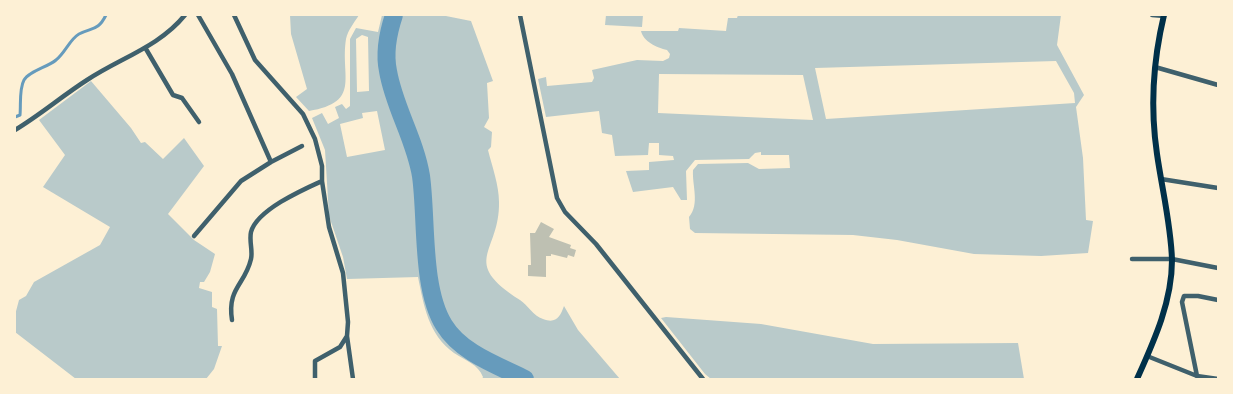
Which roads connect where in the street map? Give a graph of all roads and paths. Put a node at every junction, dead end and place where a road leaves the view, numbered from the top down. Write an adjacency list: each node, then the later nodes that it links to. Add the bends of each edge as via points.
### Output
1 (185, 15): 7 (street)
2 (198, 15): 13 (street, via 232,74)
3 (234, 15): 15 (street, via 255,60 303,114 315,138)
4 (520, 15): 28 (street, via 557,198 565,212 601,250)
5 (1152, 15): 6 (street)
6 (1164, 16): 8 (main road)
7 (146, 49): 10 (street, via 174,95 182,98); 11 (street, via 86,81 37,118)
8 (1154, 66): 9 (street); 14 (main road, via 1153,111)
9 (1218, 85)
10 (199, 122)
11 (15, 130)
12 (302, 146): 13 (street)
13 (271, 162): 17 (street, via 241,181)
14 (1161, 179): 16 (street); 19 (main road)
15 (322, 181): 22 (street, via 296,193 254,225 251,259 230,300); 23 (street, via 329,227 343,274)
16 (1218, 188)
17 (194, 236)
18 (1132, 259): 19 (street)
19 (1172, 259): 20 (street); 24 (main road, via 1167,299)
20 (1218, 268)
21 (1218, 300): 25 (street, via 1189,295 1182,299)
22 (232, 320)
23 (347, 336): 26 (street, via 340,347 315,361); 27 (street)
24 (1147, 356): 25 (street); 29 (main road)
25 (1197, 377): 30 (street)
26 (315, 379)
27 (353, 379)
28 (703, 379)
29 (1137, 379)
30 (1218, 379)

